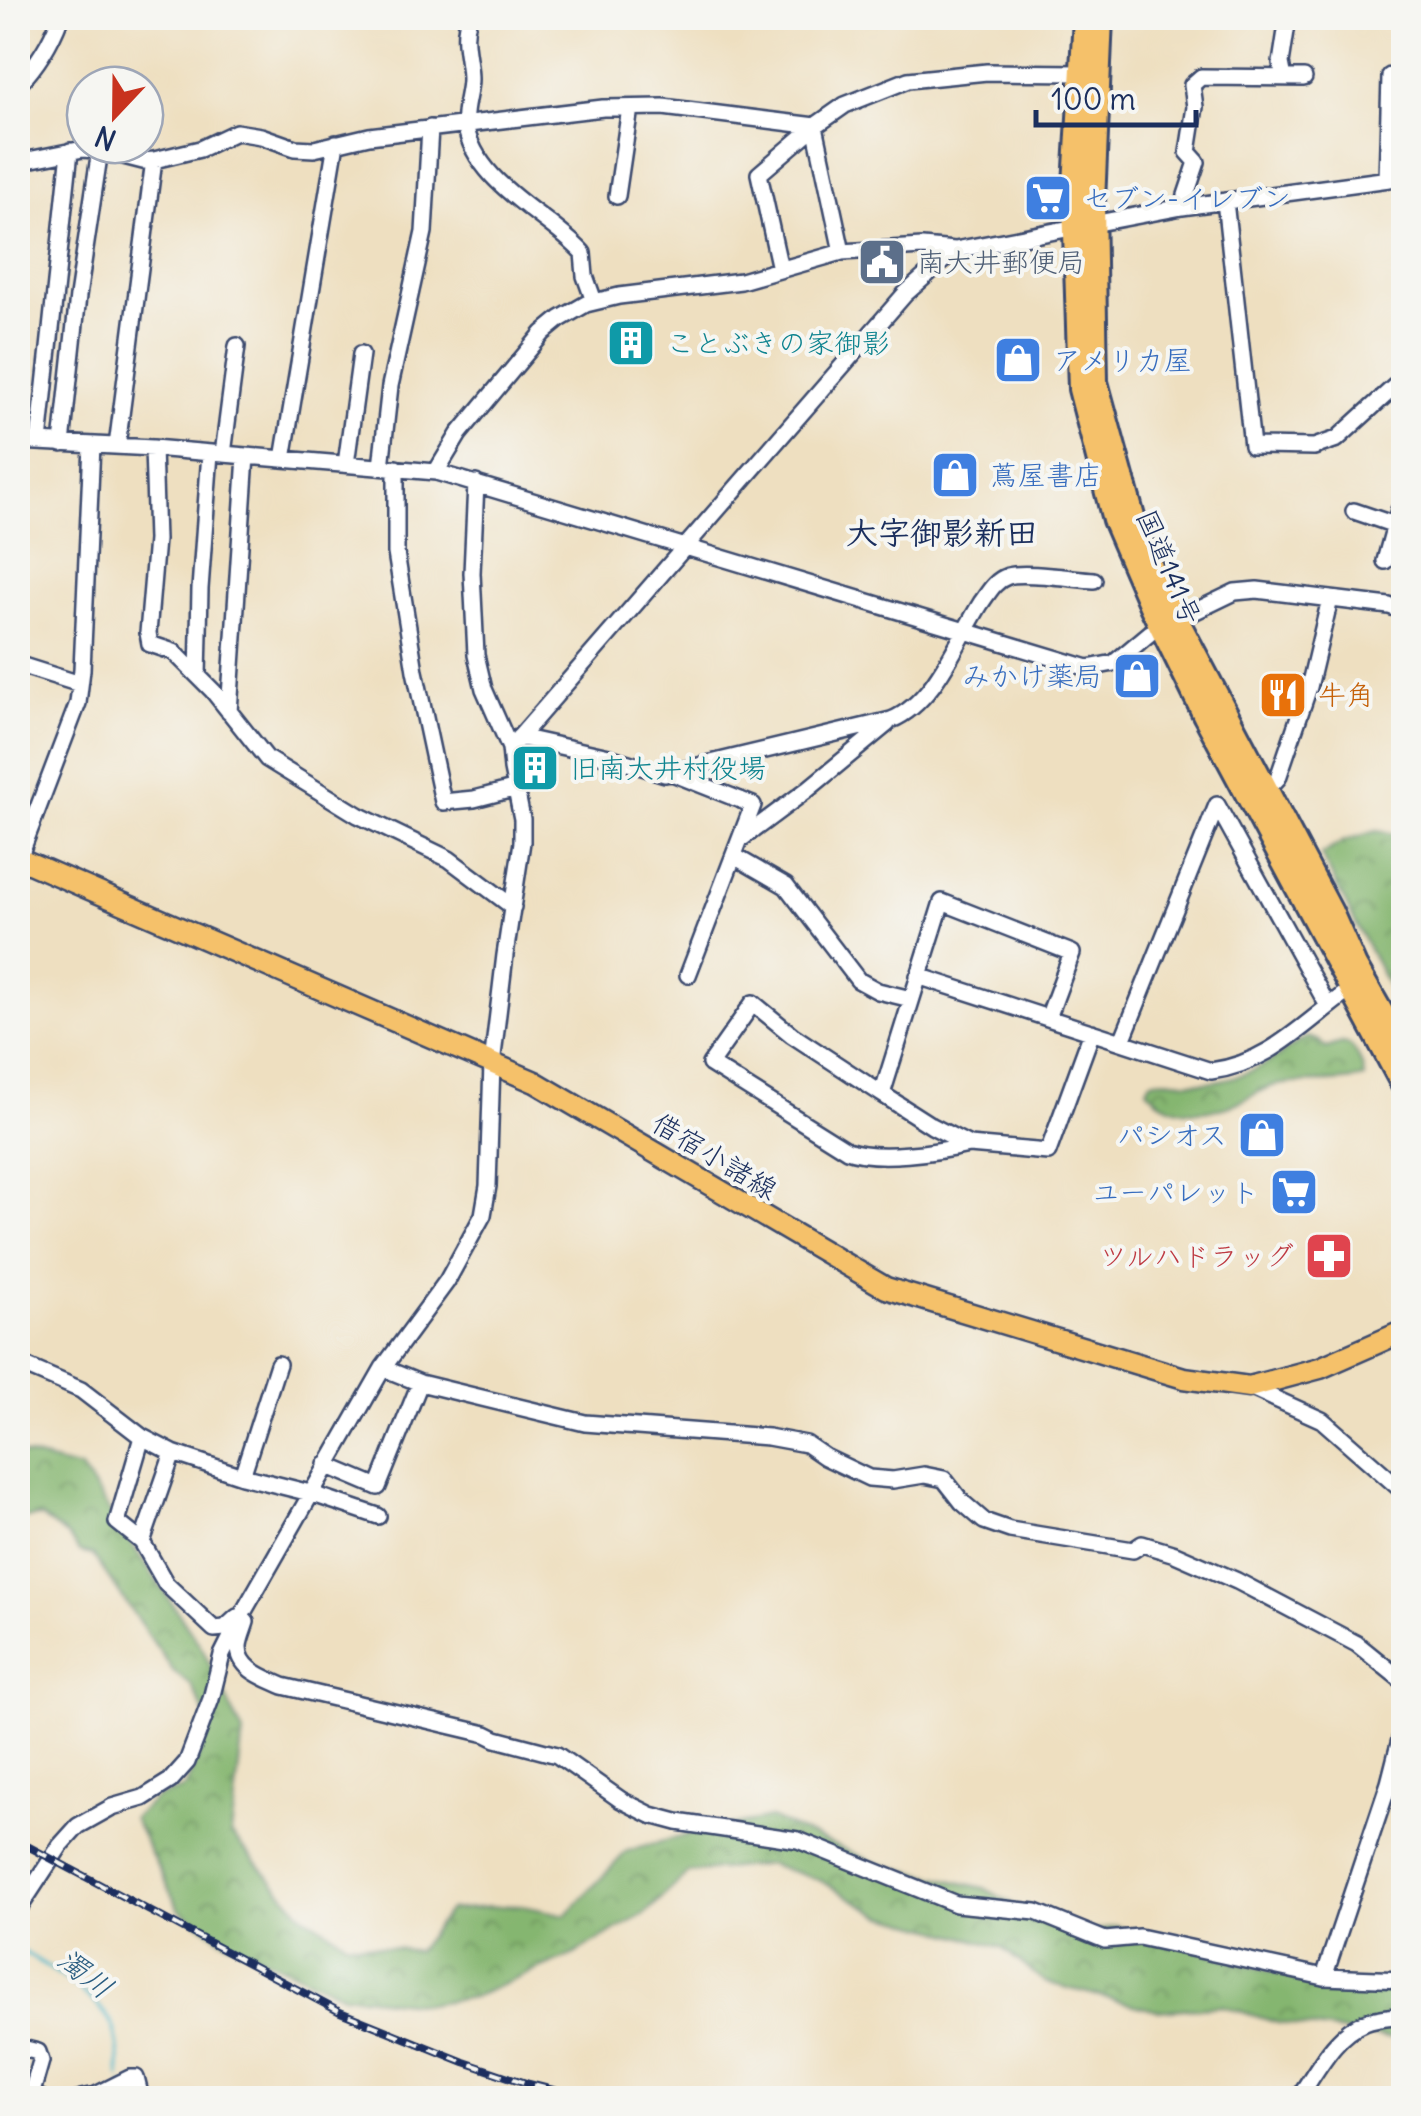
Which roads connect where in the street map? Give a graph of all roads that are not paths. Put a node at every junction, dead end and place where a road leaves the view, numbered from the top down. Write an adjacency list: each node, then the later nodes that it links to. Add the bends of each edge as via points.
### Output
1 (60, 18): 10 (street)
2 (469, 18): 12 (street)
3 (1085, 18): 6 (highway, 国道141号)
4 (1101, 18): 26 (highway, 国道141号)
5 (1288, 18): 8 (street)
6 (1080, 73): 13 (street, via 908,80 845,105); 26 (highway, 国道141号, via 1074,201)
7 (1390, 76): 22 (street)
8 (1284, 78): 9 (street); 25 (street, via 1201,77 1192,86 1188,152 1197,162)
9 (1304, 78)
10 (18, 85)
11 (630, 108): 12 (street); 13 (street); 23 (street)
12 (465, 123): 14 (street); 30 (street, via 474,151 497,180 583,253)
13 (816, 126): 28 (street); 29 (street, via 759,174)
14 (430, 128): 15 (street); 44 (street, via 424,232 390,386)
15 (336, 143): 17 (street, via 295,148 236,132); 42 (street)
16 (65, 152): 18 (street)
17 (165, 157)
18 (18, 162)
19 (69, 165): 35 (street)
20 (98, 165): 36 (street)
21 (153, 165): 38 (street)
22 (1399, 179): 24 (street)
23 (616, 196)
24 (1226, 201): 25 (street); 33 (street, via 1252,446 1314,446 1337,439)
25 (1182, 207): 26 (street)
26 (1084, 225): 27 (street); 55 (highway, 国道141号, via 1096,382)
27 (955, 250): 28 (street); 50 (street, via 905,294)
28 (842, 252): 29 (street)
29 (780, 269): 30 (street)
30 (594, 302): 45 (street, via 543,332)
31 (237, 346): 40 (street)
32 (361, 354): 43 (street)
33 (1404, 378)
34 (18, 441): 35 (street)
35 (39, 442): 36 (street)
36 (62, 444): 37 (street)
37 (92, 445): 38 (street); 59 (street)
38 (117, 446): 39 (street)
39 (153, 448): 40 (street); 58 (street, via 150,644 174,652)
40 (216, 453): 41 (street); 58 (street, via 200,589)
41 (246, 456): 42 (street); 60 (street)
42 (283, 459): 43 (street)
43 (346, 464): 44 (street)
44 (389, 468): 45 (street); 64 (street, via 396,553 442,802)
45 (436, 472): 46 (street)
46 (476, 482): 50 (street); 62 (street, via 476,655 484,688)
47 (1404, 507): 49 (street)
48 (1354, 511): 49 (street)
49 (1395, 526): 51 (street)
50 (684, 548): 56 (street); 62 (street)
51 (1385, 561)
52 (1094, 580): 56 (street, via 1011,574 995,582)
53 (1330, 599): 54 (street); 55 (street, via 1235,592); 65 (street, via 1309,687 1278,778)
54 (1404, 612)
55 (1169, 624): 56 (street, via 1114,664 1088,668); 65 (highway, 国道141号); 72 (highway, 国道141号, via 1205,716)
56 (963, 632): 61 (street, via 933,685)
57 (23, 666): 59 (street)
58 (198, 676): 60 (street)
59 (80, 684): 68 (street)
60 (230, 712): 69 (street, via 267,759 358,815 449,859)
61 (891, 720): 63 (street); 66 (street)
62 (515, 742): 63 (street); 64 (street)
63 (672, 773): 66 (street, via 753,806)
64 (518, 788): 69 (street, via 522,842)
65 (1266, 791): 72 (highway, 国道141号, via 1331,912)
66 (741, 838): 67 (street)
67 (734, 856): 70 (street); 73 (street, via 786,886 858,980)
68 (18, 858): 79 (main road, 借宿小諸線)
69 (512, 907): 79 (street)
70 (688, 975)
71 (918, 976): 73 (street); 75 (street); 75 (street, via 942,902 1072,954)
72 (1357, 985): 74 (street); 78 (highway, 国道141号); 80 (highway, 国道141号)
73 (911, 999): 81 (street)
74 (1328, 1006): 77 (street, via 1284,1042 1232,1068 1211,1071); 77 (street, via 1217,805)
75 (1048, 1018): 76 (street)
76 (1092, 1032): 77 (street); 82 (street, via 1048,1152)
77 (1122, 1042)
78 (1404, 1052)
79 (492, 1064): 86 (street, via 483,1216 447,1281); 88 (main road, 借宿小諸線, via 535,1082 886,1288 1184,1378)
80 (1404, 1087)
81 (882, 1094): 82 (street); 82 (street, via 754,1004 710,1064 861,1155)
82 (969, 1145)
83 (1404, 1331): 88 (main road, 借宿小諸線, via 1320,1368)
84 (18, 1363): 89 (street, via 81,1390)
85 (278, 1364): 92 (street)
86 (383, 1368): 87 (street); 91 (street)
87 (420, 1382): 91 (street, via 378,1487); 98 (street, via 585,1423 806,1444 869,1478 944,1480 984,1521 1010,1530 1134,1550 1142,1544 1237,1580 1357,1644)
88 (1249, 1386): 94 (street, via 1322,1420)
89 (142, 1437): 90 (street); 96 (street, via 117,1522)
90 (174, 1453): 92 (street); 96 (street)
91 (326, 1466): 93 (street)
92 (242, 1476): 93 (street)
93 (310, 1492): 95 (street); 97 (street)
94 (1404, 1492)
95 (378, 1516)
96 (142, 1542): 97 (street, via 166,1584 214,1629 225,1628)
97 (244, 1610): 100 (street, via 187,1762 143,1798 78,1826); 101 (street, via 239,1646 254,1672 282,1686 557,1755 651,1815 798,1840 956,1904 1036,1912 1105,1940 1139,1937)
98 (1404, 1682)
99 (1404, 1724): 101 (street)
100 (18, 1910)
101 (1324, 1977): 102 (street)
102 (1404, 1980)
103 (1404, 2015): 108 (street, via 1366,2021 1338,2041)
104 (18, 2047): 105 (street, via 38,2052 42,2061 31,2096)
105 (40, 2098)
106 (80, 2098): 107 (street, via 136,2078)
107 (141, 2098)
108 (1298, 2098)

